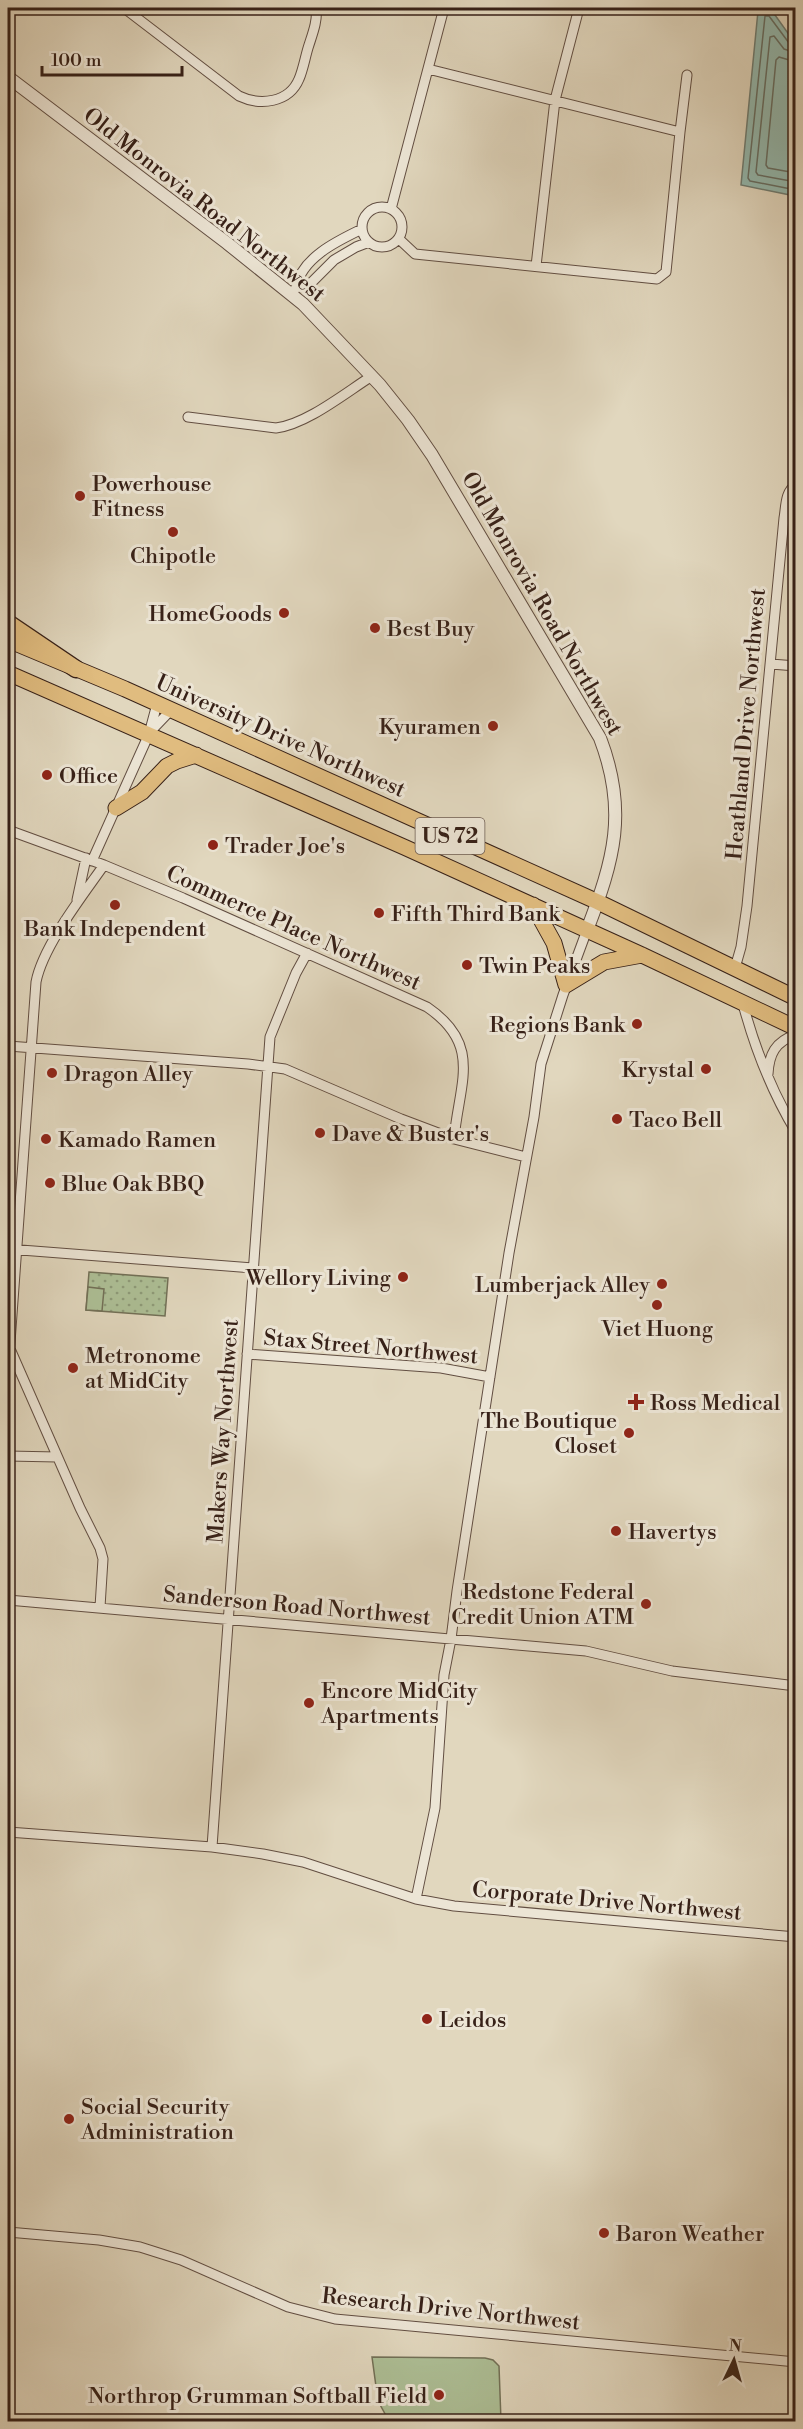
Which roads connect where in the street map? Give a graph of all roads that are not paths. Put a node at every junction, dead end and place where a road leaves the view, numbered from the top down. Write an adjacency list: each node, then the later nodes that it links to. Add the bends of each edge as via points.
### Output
1 (124, 8): 2 (street, via 239,96 261,102 278,100 298,82)
2 (316, 8)
3 (444, 8): 5 (street)
4 (579, 8): 8 (street)
5 (428, 69): 8 (street); 10 (street)
6 (687, 75): 9 (street)
7 (8, 77): 15 (street, Old Monrovia Road Northwest)
8 (555, 100): 9 (street); 14 (street)
9 (680, 132): 14 (street, via 666,272 657,279)
10 (391, 209): 11 (street, via 373,209 364,217); 12 (street, via 402,222)
11 (362, 229): 13 (street); 15 (street, via 319,254 298,275)
12 (399, 239): 13 (street, via 388,247); 14 (street, via 415,254)
13 (369, 242): 15 (street, via 334,260 311,283)
14 (536, 266)
15 (293, 291): 16 (street, Old Monrovia Road Northwest)
16 (372, 376): 17 (street, via 288,426 276,428); 32 (street, Old Monrovia Road Northwest, via 432,455 600,738 616,798 612,857)
17 (188, 417)
18 (795, 485): 21 (street, Heathland Drive Northwest, via 787,498)
19 (8, 623): 23 (highway)
20 (8, 640): 23 (highway, University Drive Northwest / US 72)
21 (771, 664): 22 (street); 38 (street, Heathland Drive Northwest, via 747,906)
22 (795, 666)
23 (76, 669): 25 (highway, University Drive Northwest / US 72)
24 (8, 673): 26 (highway, US 72)
25 (164, 707): 26 (street); 26 (street); 32 (highway, University Drive Northwest / US 72)
26 (149, 734): 27 (highway, US 72); 28 (street)
27 (196, 755): 28 (highway, via 167,766 142,792); 34 (highway, US 72)
28 (116, 808): 30 (street)
29 (8, 830): 30 (street, Commerce Place Northwest)
30 (89, 860): 31 (street, Commerce Place Northwest); 33 (street)
31 (104, 865): 33 (street); 36 (street, Commerce Place Northwest)
32 (598, 902): 35 (street, Old Monrovia Road Northwest); 38 (highway, University Drive Northwest / US 72)
33 (76, 903): 45 (street, via 37,974)
34 (532, 905): 35 (highway, US 72); 39 (highway, via 554,943)
35 (587, 930): 37 (highway, US 72); 39 (street, Old Monrovia Road Northwest)
36 (307, 953): 46 (street, Makers Way Northwest, via 270,1037); 49 (street, Commerce Place Northwest, via 427,1006 454,1031 463,1051 464,1072)
37 (642, 955): 39 (highway, via 604,962); 41 (highway, US 72)
38 (735, 968): 40 (highway, University Drive Northwest / US 72)
39 (566, 985): 50 (street, Old Monrovia Road Northwest, via 540,1064)
40 (795, 998)
41 (743, 1004): 42 (highway, US 72); 47 (street)
42 (795, 1028)
43 (795, 1035): 47 (street, via 778,1044 770,1055)
44 (8, 1046): 45 (street)
45 (32, 1048): 46 (street); 51 (street)
46 (268, 1066): 49 (street, via 285,1069); 52 (street, Makers Way Northwest)
47 (767, 1077): 48 (street)
48 (795, 1132)
49 (454, 1139): 50 (street)
50 (526, 1157): 56 (street, Old Monrovia Road Northwest)
51 (13, 1249): 52 (street); 53 (street)
52 (253, 1268): 54 (street, Makers Way Northwest)
53 (9, 1348): 55 (street); 58 (street)
54 (248, 1354): 56 (street, Stax Street Northwest, via 441,1368); 61 (street, Makers Way Northwest)
55 (8, 1370)
56 (490, 1377): 62 (street, Old Monrovia Road Northwest)
57 (8, 1456): 58 (street)
58 (57, 1457): 60 (street, via 100,1548)
59 (8, 1600): 60 (street, Sanderson Road Northwest)
60 (100, 1607): 61 (street, Sanderson Road Northwest)
61 (228, 1618): 62 (street, Sanderson Road Northwest); 65 (street, Makers Way Northwest)
62 (451, 1639): 63 (street, Sanderson Road Northwest, via 586,1651 672,1671); 66 (street, Old Monrovia Road Northwest, via 444,1675 435,1808)
63 (795, 1686)
64 (8, 1832): 65 (street)
65 (212, 1847): 66 (street, via 294,1860)
66 (416, 1899): 67 (street, Corporate Drive Northwest, via 487,1910)
67 (795, 1937)
68 (8, 2232): 69 (street, Research Drive Northwest, via 140,2247 181,2260 260,2297 341,2320)
69 (795, 2362)

